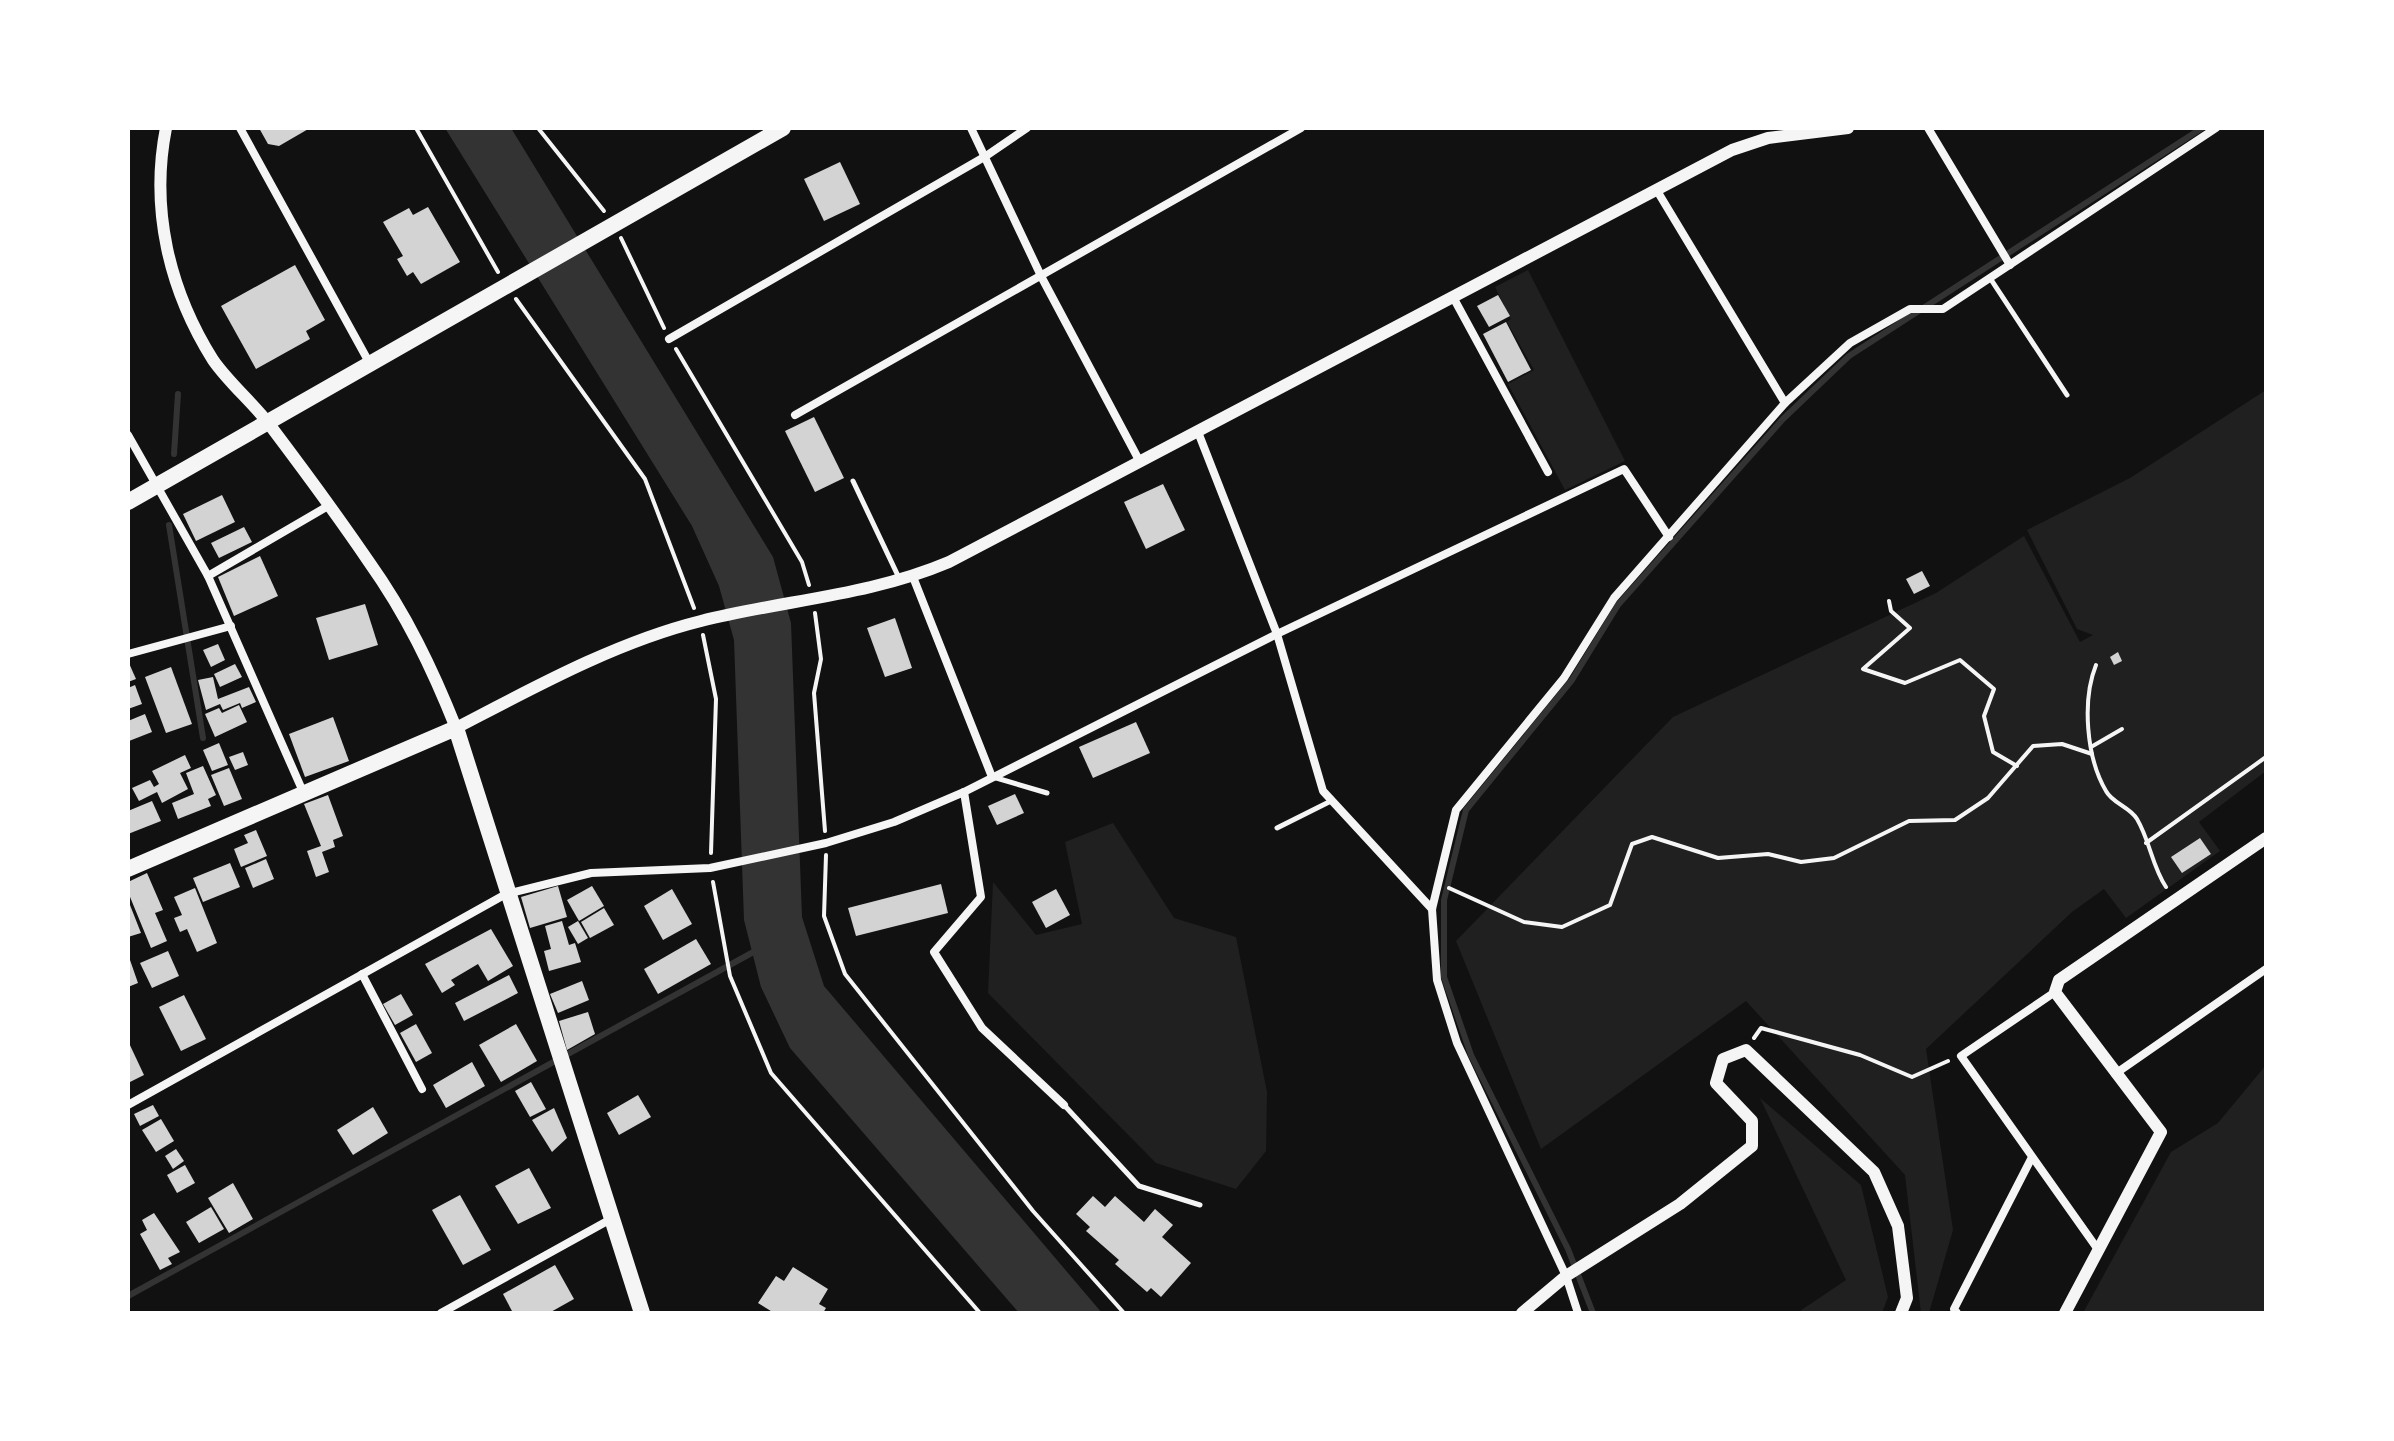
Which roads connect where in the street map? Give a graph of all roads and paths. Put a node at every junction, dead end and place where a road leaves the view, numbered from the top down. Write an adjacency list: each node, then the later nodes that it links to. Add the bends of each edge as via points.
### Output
1 (166, 128): 26 (street, via 160,211 173,276 214,361)
2 (240, 128): 22 (street)
3 (416, 128): 19 (path)
4 (538, 128): 15 (path)
5 (783, 128): 15 (main road)
6 (971, 128): 13 (street)
7 (1027, 128): 13 (street)
8 (1301, 128): 17 (street)
9 (1848, 128): 12 (street)
10 (1928, 128): 16 (street)
11 (2216, 128): 16 (street)
12 (1817, 130): 14 (street, via 1732,150)
13 (986, 156): 17 (street); 21 (street)
14 (1656, 189): 20 (street); 24 (street)
15 (614, 224): 19 (main road); 21 (path)
16 (2007, 259): 18 (street)
17 (1042, 278): 25 (street); 29 (street)
18 (1990, 278): 23 (lane); 24 (street, via 1943,309 1916,309 1850,343)
19 (507, 287): 22 (main road); 40 (path, via 645,479)
20 (1453, 297): 27 (street); 30 (street)
21 (669, 339): 38 (path, via 802,562)
22 (370, 365): 26 (main road)
23 (2067, 395)
24 (1785, 403): 35 (street)
25 (795, 415)
26 (268, 422): 32 (main road); 34 (street)
27 (1198, 432): 29 (street); 42 (street)
28 (128, 435): 32 (street)
29 (1140, 462): 37 (street)
30 (1548, 472)
31 (853, 481): 37 (lane)
32 (159, 485): 33 (main road); 36 (street)
33 (128, 502)
34 (328, 506): 36 (street); 45 (street, via 400,607)
35 (1669, 537): 42 (street, via 1624,469); 65 (street, via 1614,598 1564,678 1456,810)
36 (208, 576): 41 (street)
37 (907, 579): 38 (street); 51 (street)
38 (814, 600): 40 (street); 58 (path, via 821,659 814,693)
39 (1889, 601): 50 (path, via 1891,611 1910,628 1863,669 1905,683 1960,660 1994,689 1984,716 1993,752)
40 (700, 621): 45 (street, via 545,682); 60 (path, via 716,699)
41 (231, 626): 43 (street); 54 (street)
42 (1277, 634): 51 (street); 55 (street, via 1323,791)
43 (128, 654)
44 (2096, 665): 47 (path, via 2088,686)
45 (456, 728): 54 (main road); 63 (main road)
46 (2122, 729): 47 (path)
47 (2091, 747): 48 (path)
48 (2092, 754): 50 (path, via 2062,744 2033,746); 59 (path, via 2106,793 2136,817)
49 (2266, 757): 59 (path)
50 (2017, 766): 62 (path, via 1988,798 1955,820 1909,821 1834,858 1718,858 1652,837 1632,844 1610,905 1562,927 1524,922)
51 (992, 777): 52 (street); 53 (lane)
52 (964, 792): 58 (street); 74 (street, via 981,897 934,952 982,1028)
53 (1047, 793)
54 (304, 795): 61 (main road)
55 (1332, 801): 56 (lane); 65 (street)
56 (1277, 828)
57 (2264, 841): 64 (street)
58 (826, 843): 60 (street); 83 (path, via 824,916 845,974 1033,1211)
59 (2146, 843): 64 (path, via 2153,867)
60 (710, 868): 63 (street, via 591,873); 82 (path, via 730,976 771,1073)
61 (128, 869)
62 (1451, 889)
63 (506, 894): 67 (street); 77 (main road)
64 (2174, 899): 68 (street, via 2059,980)
65 (1432, 909): 79 (street, via 1437,980 1457,1043)
66 (2266, 969): 71 (street)
67 (362, 974): 72 (street); 73 (street)
68 (2055, 992): 70 (street); 71 (street)
69 (1746, 1050): 70 (path, via 1761,1028 1860,1055 1912,1077); 79 (street, via 1723,1059 1716,1083 1752,1121 1752,1146 1680,1204); 86 (street, via 1874,1172 1898,1226 1907,1298)
70 (1961, 1056): 75 (street)
71 (2114, 1074): 78 (street, via 2161,1132)
72 (422, 1089)
73 (128, 1105)
74 (1064, 1105): 76 (lane, via 1139,1186)
75 (2031, 1159): 78 (street); 87 (street, via 1954,1309)
76 (1200, 1205)
77 (611, 1219): 80 (street); 81 (main road)
78 (2099, 1251): 88 (street)
79 (1573, 1271): 84 (street); 85 (street)
80 (441, 1313)
81 (642, 1313)
82 (980, 1313)
83 (1124, 1313)
84 (1522, 1313)
85 (1578, 1313)
86 (1901, 1313)
87 (1957, 1313)
88 (2065, 1313)

